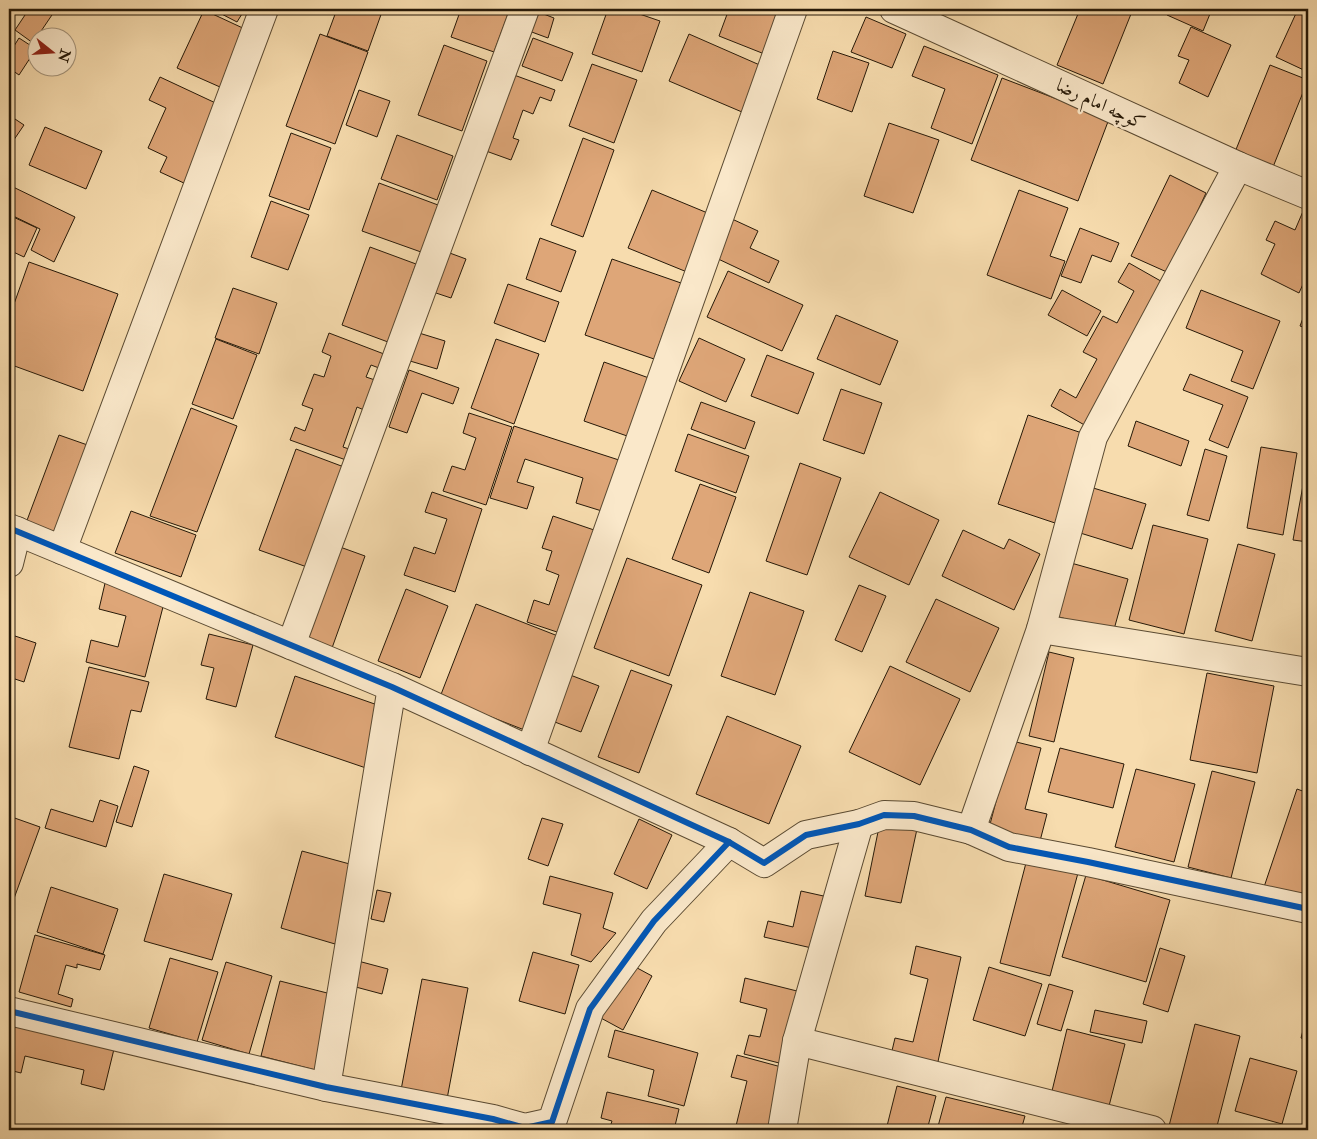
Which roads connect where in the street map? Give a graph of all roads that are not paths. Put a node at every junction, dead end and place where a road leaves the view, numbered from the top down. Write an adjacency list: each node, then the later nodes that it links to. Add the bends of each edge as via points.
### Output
1 (264, 9): 8 (street)
2 (525, 9): 11 (street)
3 (793, 9): 14 (street)
4 (894, 9): 5 (street, کوچه امام رضا)
5 (1238, 166): 6 (street, کوچه امام رضا); 10 (street, via 1093,437)
6 (1308, 195)
7 (13, 530): 8 (street); 9 (street)
8 (62, 550): 11 (street)
9 (9, 563)
10 (1041, 629): 12 (street); 16 (street)
11 (291, 645): 13 (street)
12 (1308, 672)
13 (392, 687): 14 (street); 21 (street)
14 (530, 750): 17 (street)
15 (859, 824): 16 (street, via 884,815 914,816); 17 (street, via 806,835 764,863); 20 (street)
16 (970, 830): 18 (street, via 1009,847)
17 (729, 842): 21 (street, via 654,921 590,1009 552,1122 525,1128)
18 (1308, 909)
19 (9, 1011): 21 (street)
20 (797, 1041): 22 (street); 23 (street)
21 (326, 1087)
22 (782, 1130)
23 (1152, 1130)

